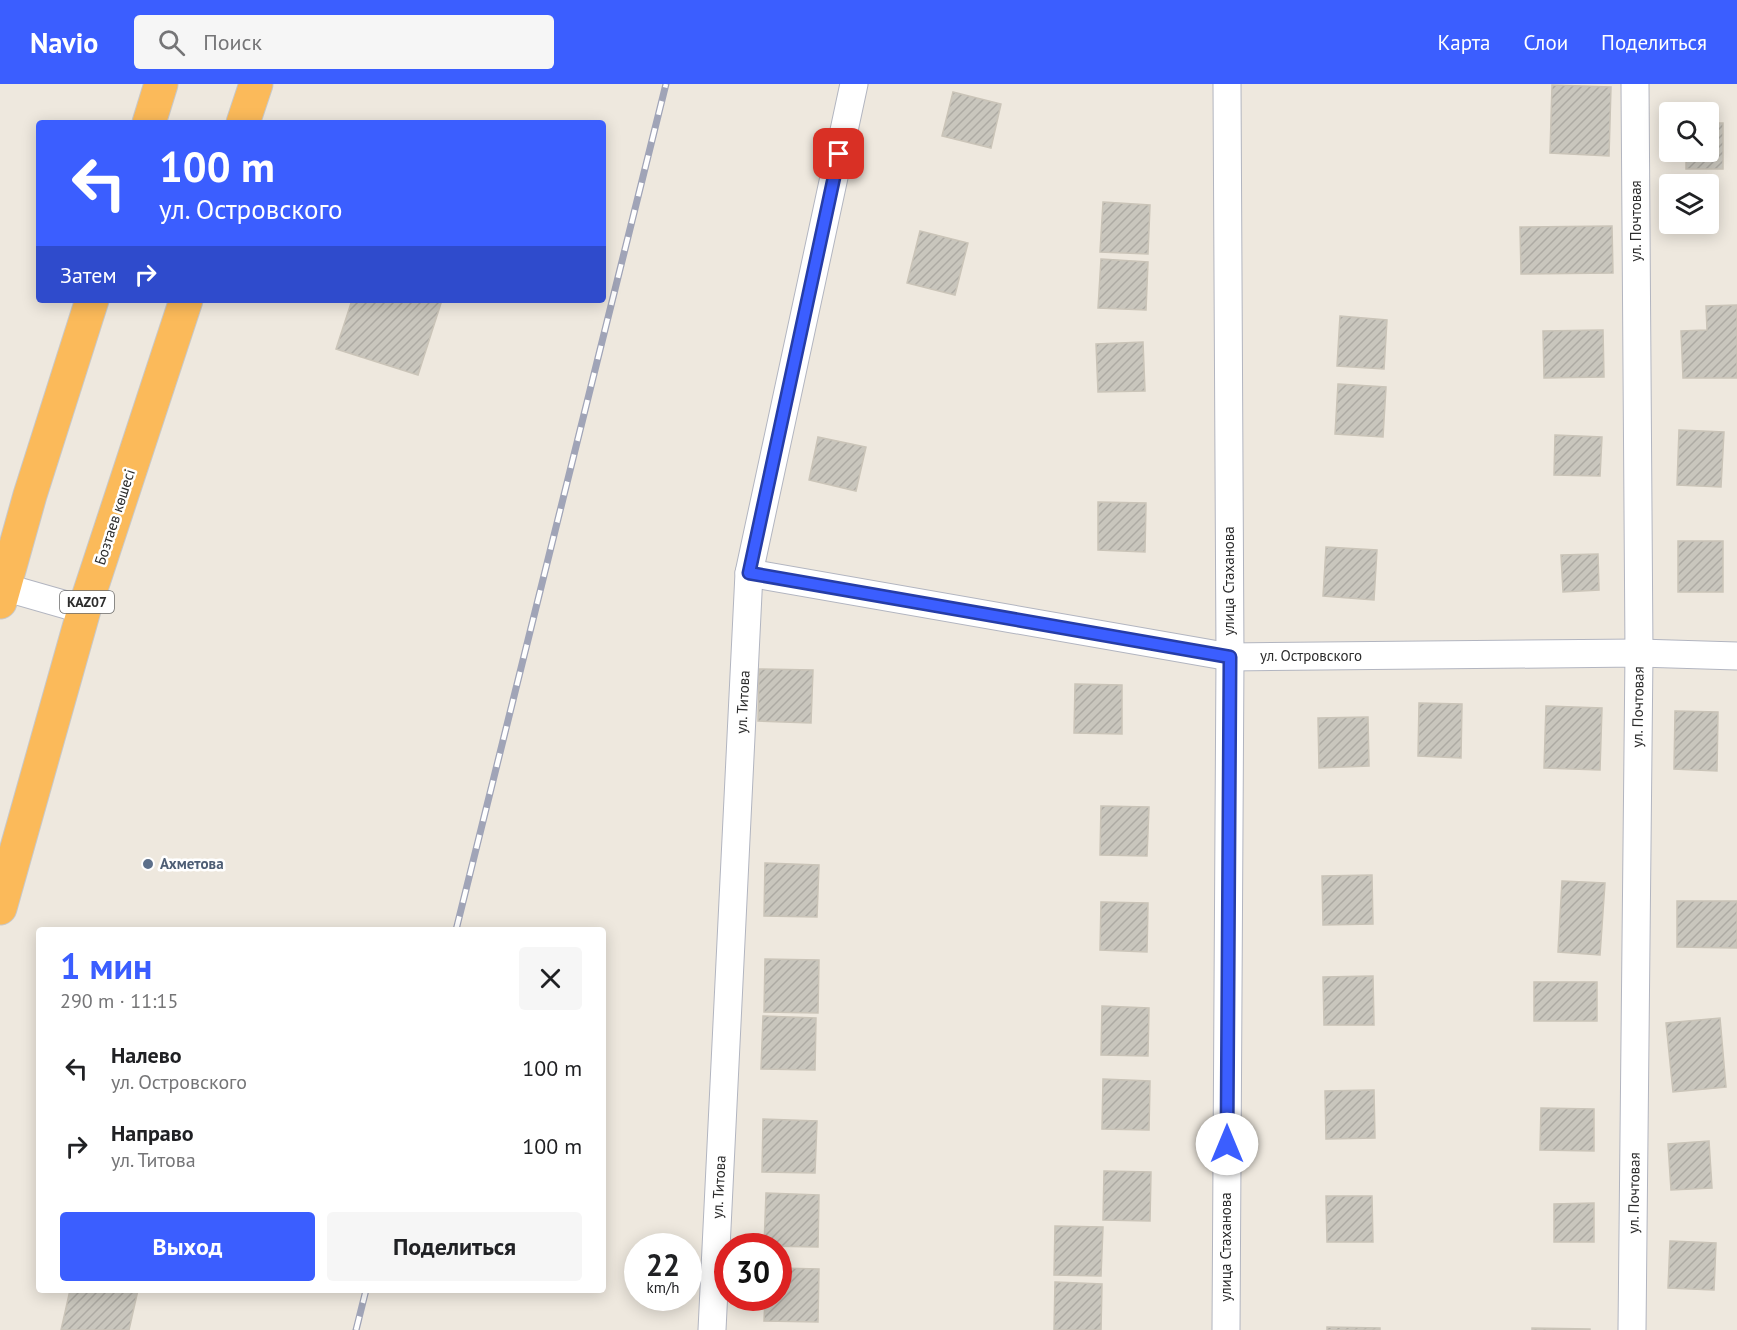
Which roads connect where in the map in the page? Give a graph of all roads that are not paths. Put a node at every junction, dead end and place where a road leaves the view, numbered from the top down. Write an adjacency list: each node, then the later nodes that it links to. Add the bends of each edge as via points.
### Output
1 (161, 84): 6 (highway)
2 (256, 84): 7 (highway)
3 (854, 84): 10 (street, ул. Титова)
4 (1227, 84): 15 (street, улица Стаханова)
5 (1635, 84): 13 (street, ул. Почтовая)
6 (150, 120)
7 (244, 120)
8 (91, 303): 11 (highway)
9 (185, 303): 12 (highway, Бозтаев көшесі / KAZ07)
10 (749, 573): 15 (street, ул. Островского); 17 (street, ул. Титова)
11 (2, 592): 12 (street)
12 (84, 610): 16 (highway, Бозтаев көшесі / KAZ07)
13 (1639, 653): 14 (street, ул. Островского); 15 (street, ул. Островского); 19 (street, ул. Почтовая)
14 (1737, 656)
15 (1230, 657): 18 (street, улица Стаханова)
16 (0, 908)
17 (712, 1330)
18 (1226, 1330)
19 (1632, 1330)

